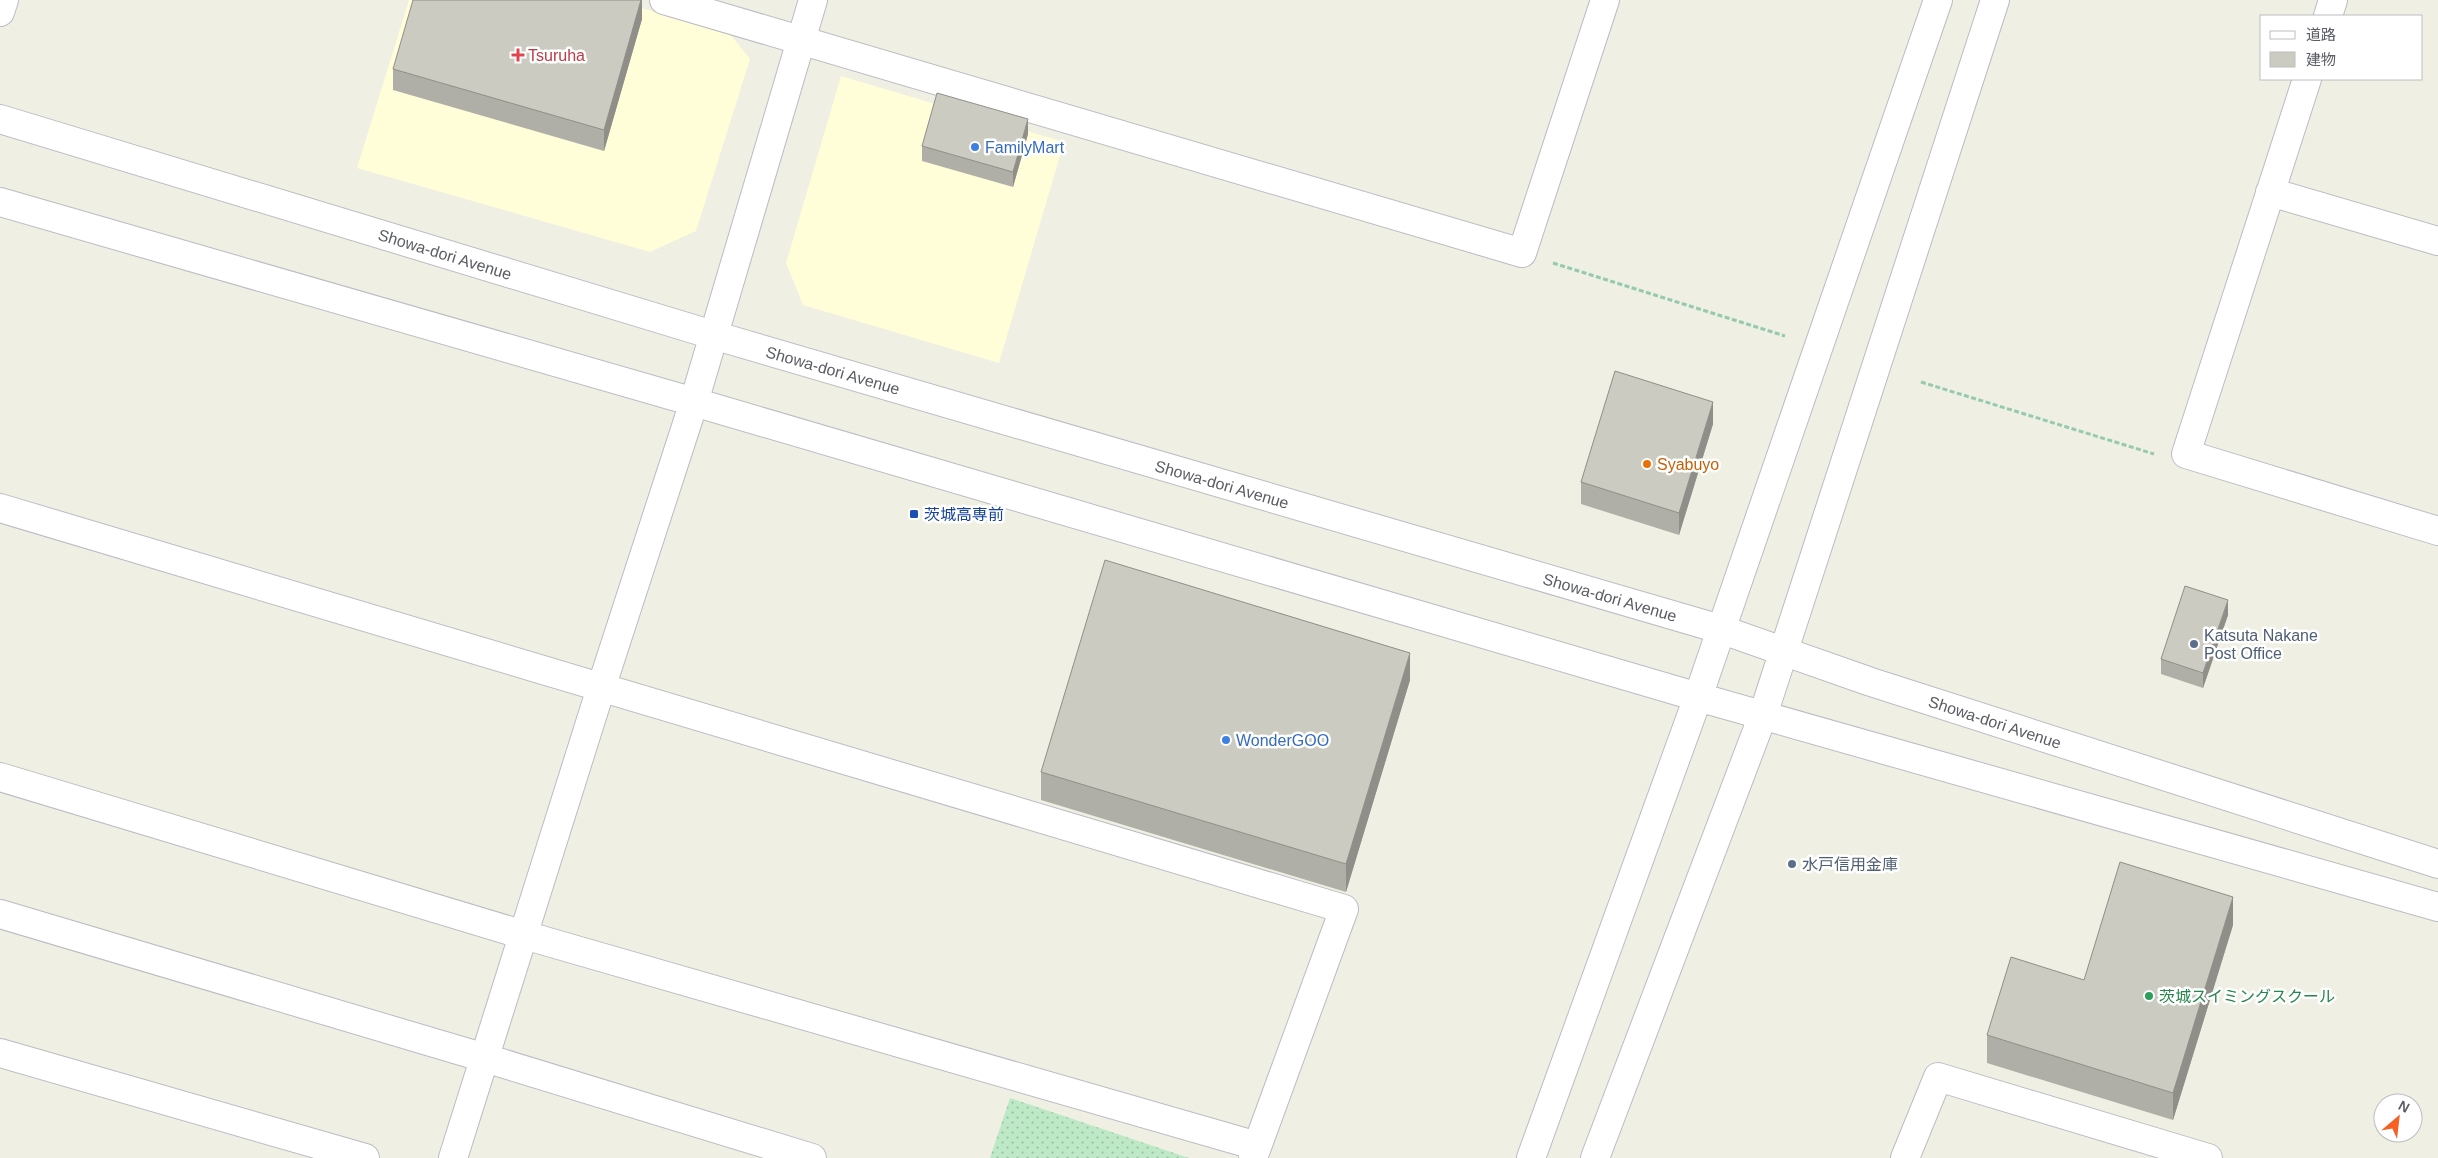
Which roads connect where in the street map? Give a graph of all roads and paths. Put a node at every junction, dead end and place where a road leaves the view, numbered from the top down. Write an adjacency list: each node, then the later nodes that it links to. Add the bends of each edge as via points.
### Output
1 (4, 0): 8 (street)
2 (664, 0): 10 (street)
3 (813, 0): 10 (street)
4 (1605, 0): 16 (street)
5 (1938, 0): 24 (street)
6 (1995, 0): 25 (street)
7 (2333, 0): 9 (street)
8 (0, 12)
9 (2328, 15)
10 (800, 41): 16 (street); 17 (street)
11 (2307, 80): 13 (street)
12 (0, 119): 17 (street, Showa-dori Avenue)
13 (2270, 192): 15 (street); 21 (street)
14 (0, 202): 20 (street)
15 (2438, 241)
16 (1522, 253): 18 (path)
17 (714, 335): 20 (street); 24 (street, Showa-dori Avenue)
18 (1784, 336)
19 (1921, 382): 21 (path, via 2163,458)
20 (694, 402): 26 (street); 27 (street)
21 (2186, 454): 23 (street)
22 (0, 508): 26 (street)
23 (2438, 531)
24 (1720, 629): 25 (street, Showa-dori Avenue); 27 (street)
25 (1784, 652): 28 (street); 30 (street, Showa-dori Avenue)
26 (601, 688): 33 (street); 36 (street, via 1344,909)
27 (1698, 697): 28 (street); 40 (street)
28 (1763, 715): 31 (street); 41 (street)
29 (0, 777): 33 (street)
30 (2438, 864)
31 (2438, 907)
32 (0, 914): 35 (street)
33 (524, 935): 35 (street); 36 (street)
34 (0, 1053): 37 (street)
35 (485, 1058): 38 (street); 39 (street)
36 (1255, 1152)
37 (365, 1158)
38 (453, 1158)
39 (812, 1158)
40 (1531, 1158)
41 (1595, 1158)
42 (1905, 1158): 43 (street, via 1938,1077)
43 (2208, 1158)

